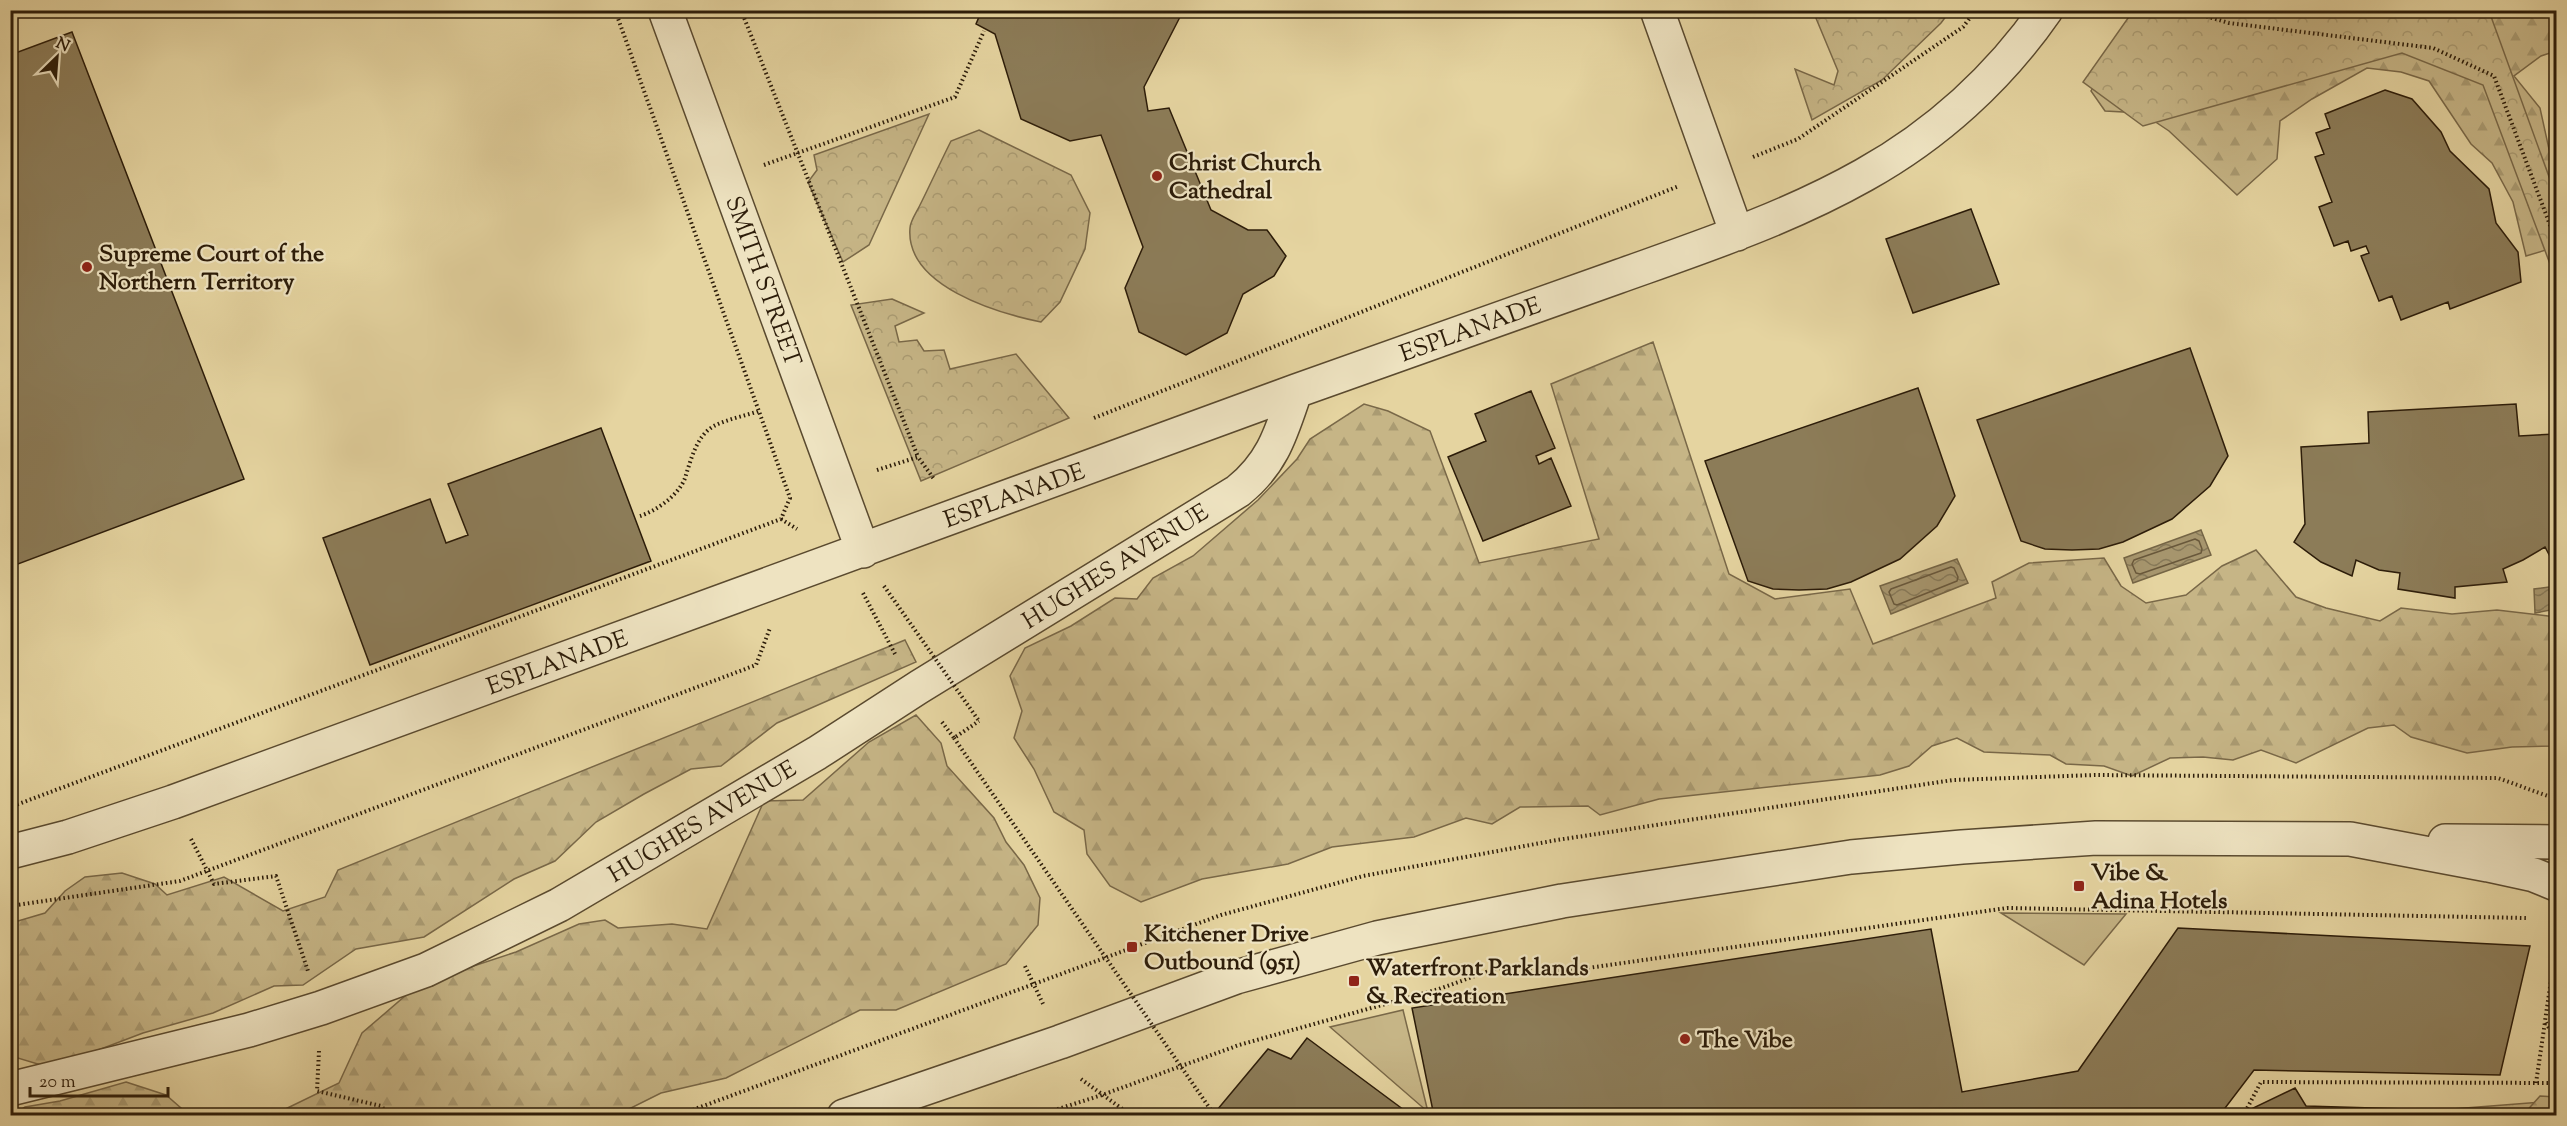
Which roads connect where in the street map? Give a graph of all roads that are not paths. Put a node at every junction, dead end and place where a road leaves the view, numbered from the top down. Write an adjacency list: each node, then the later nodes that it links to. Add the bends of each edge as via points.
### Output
1 (665, 10): 6 (street, SMITH STREET)
2 (1657, 10): 4 (street)
3 (2046, 10): 4 (street, ESPLANADE, via 2028,37 1987,81 1911,147 1822,198)
4 (1737, 234): 5 (street, ESPLANADE)
5 (1295, 392): 6 (street, ESPLANADE); 11 (street, HUGHES AVENUE, via 1268,459 1238,491 818,753 559,905 426,970 321,1008 249,1030)
6 (862, 551): 9 (street, ESPLANADE, via 173,802)
7 (2350, 839): 8 (street); 10 (street, via 2534,875); 12 (street, via 2096,838 1962,847 1851,857 1562,901 1377,938 1236,977)
8 (2556, 842)
9 (10, 852)
10 (2556, 884)
11 (10, 1089)
12 (844, 1116)

